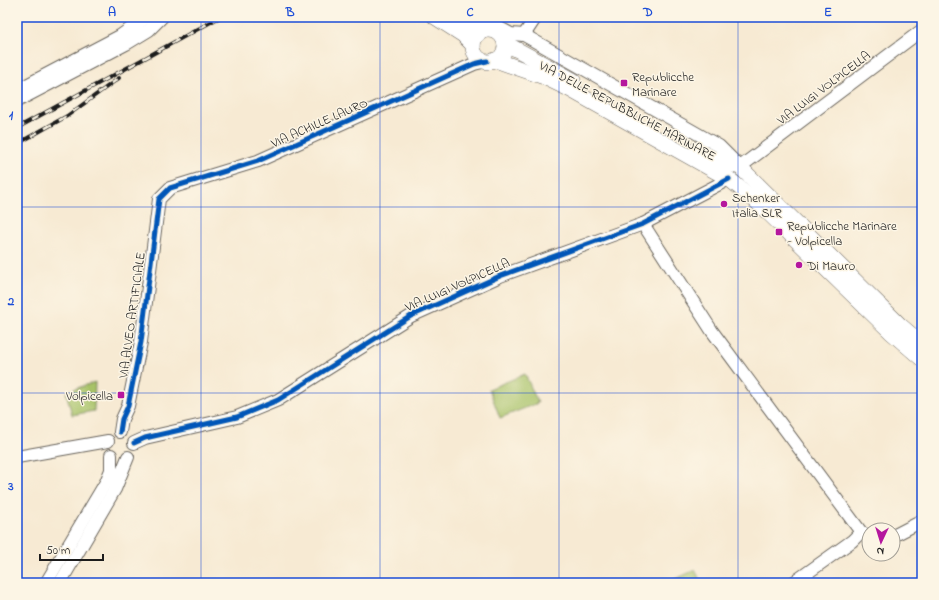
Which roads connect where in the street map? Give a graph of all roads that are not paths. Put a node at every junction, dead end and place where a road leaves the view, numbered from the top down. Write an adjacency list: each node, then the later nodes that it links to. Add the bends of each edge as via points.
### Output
1 (147, 17): 13 (street, via 120,36)
2 (162, 17): 14 (street, via 126,44)
3 (435, 17): 10 (main road, VIA DELLE REPUBBLICHE MARINARE, via 463,35)
4 (455, 17): 6 (main road, VIA DELLE REPUBBLICHE MARINARE, via 464,23)
5 (536, 17): 8 (street)
6 (482, 24): 8 (street); 9 (main road, VIA DELLE REPUBBLICHE MARINARE, via 498,33); 10 (main road)
7 (922, 30): 15 (street, VIA LUIGI VOLPICELLA)
8 (524, 36): 15 (street, via 719,146)
9 (505, 43): 11 (main road, via 503,54); 15 (main road, VIA DELLE REPUBBLICHE MARINARE, via 712,158)
10 (474, 48): 11 (main road, VIA DELLE REPUBBLICHE MARINARE, via 480,59); 12 (street)
11 (491, 61): 12 (street, VIA ACHILLE LAURO); 16 (main road, VIA DELLE REPUBBLICHE MARINARE, via 544,77 569,89)
12 (467, 68): 17 (street, VIA ACHILLE LAURO, via 258,161 170,188)
13 (17, 90)
14 (17, 101)
15 (740, 167): 19 (main road, VIA DELLE REPUBBLICHE MARINARE, via 900,326)
16 (729, 179): 18 (street, VIA LUIGI VOLPICELLA); 20 (main road, VIA DELLE REPUBBLICHE MARINARE, via 756,201)
17 (159, 199): 21 (street, VIA ALVEO ARTIFICIALE, via 141,342 128,406)
18 (643, 224): 21 (street, VIA LUIGI VOLPICELLA, via 500,276 411,316 278,400 237,416 145,438); 26 (street, via 712,331)
19 (922, 344)
20 (922, 359)
21 (127, 437): 22 (street, via 114,434); 24 (street, via 133,451)
22 (106, 447): 23 (street); 24 (street, via 119,459); 29 (street, via 111,470 106,482)
23 (17, 457)
24 (128, 457): 30 (street, via 112,496)
25 (922, 521): 27 (street)
26 (861, 529)
27 (901, 532)
28 (861, 536): 31 (street)
29 (46, 583)
30 (60, 583)
31 (793, 583)

